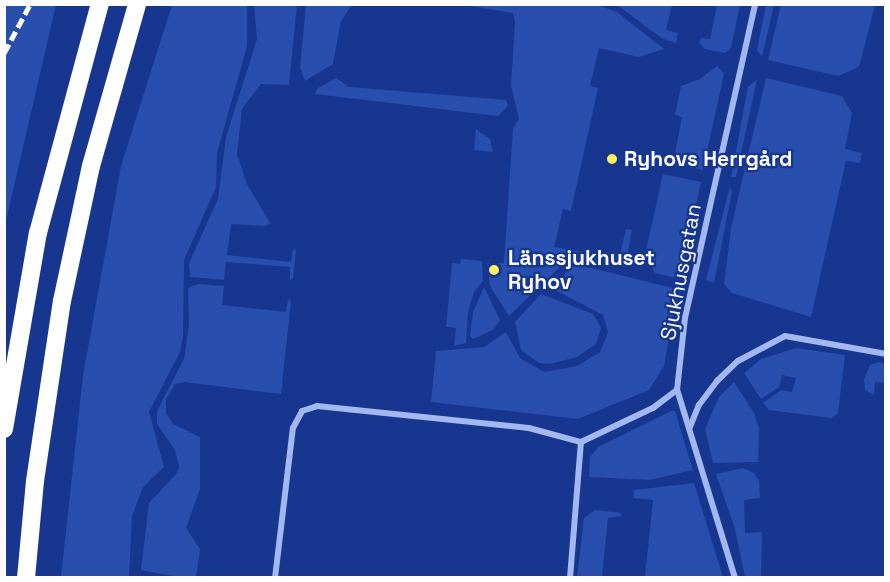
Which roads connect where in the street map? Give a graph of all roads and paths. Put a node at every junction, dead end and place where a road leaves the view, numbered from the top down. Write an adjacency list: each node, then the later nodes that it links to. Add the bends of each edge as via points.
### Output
1 (100, 4): 7 (highway, via 38,233)
2 (137, 4): 9 (highway, via 91,166 64,291 35,481)
3 (755, 4): 5 (street, Sjukhusgatan, via 685,318)
4 (885, 354): 6 (street, via 785,336 748,355 717,381 699,405)
5 (678, 390): 6 (street, Sjukhusgatan); 8 (street, via 653,408)
6 (690, 428): 12 (street, Sjukhusgatan)
7 (4, 429)
8 (581, 442): 10 (street, via 529,428 316,406 302,411 293,428); 11 (street)
9 (26, 578)
10 (275, 578)
11 (570, 578)
12 (735, 578)

